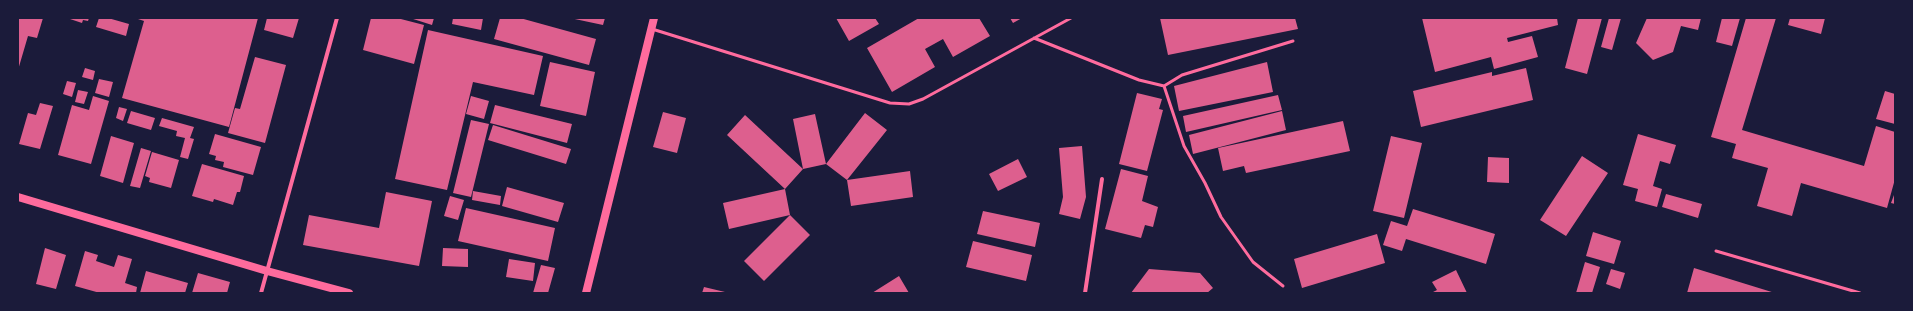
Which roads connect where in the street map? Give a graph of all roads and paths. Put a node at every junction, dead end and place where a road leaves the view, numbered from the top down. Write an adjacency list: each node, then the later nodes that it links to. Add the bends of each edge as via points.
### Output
1 (338, 18): 11 (street)
2 (654, 18): 4 (main road)
3 (1071, 18): 5 (lane)
4 (652, 29): 5 (lane, via 890,103 903,104 923,99); 15 (main road)
5 (1034, 38): 7 (lane, via 1139,80)
6 (1293, 41): 7 (lane, via 1182,75)
7 (1164, 86): 12 (lane, via 1184,146 1221,217 1253,262)
8 (1102, 179): 16 (street)
9 (18, 197): 11 (main road)
10 (1716, 251): 17 (lane)
11 (267, 271): 13 (street); 14 (main road)
12 (1283, 286)
13 (260, 293)
14 (349, 293)
15 (586, 293)
16 (1085, 293)
17 (1860, 293)

